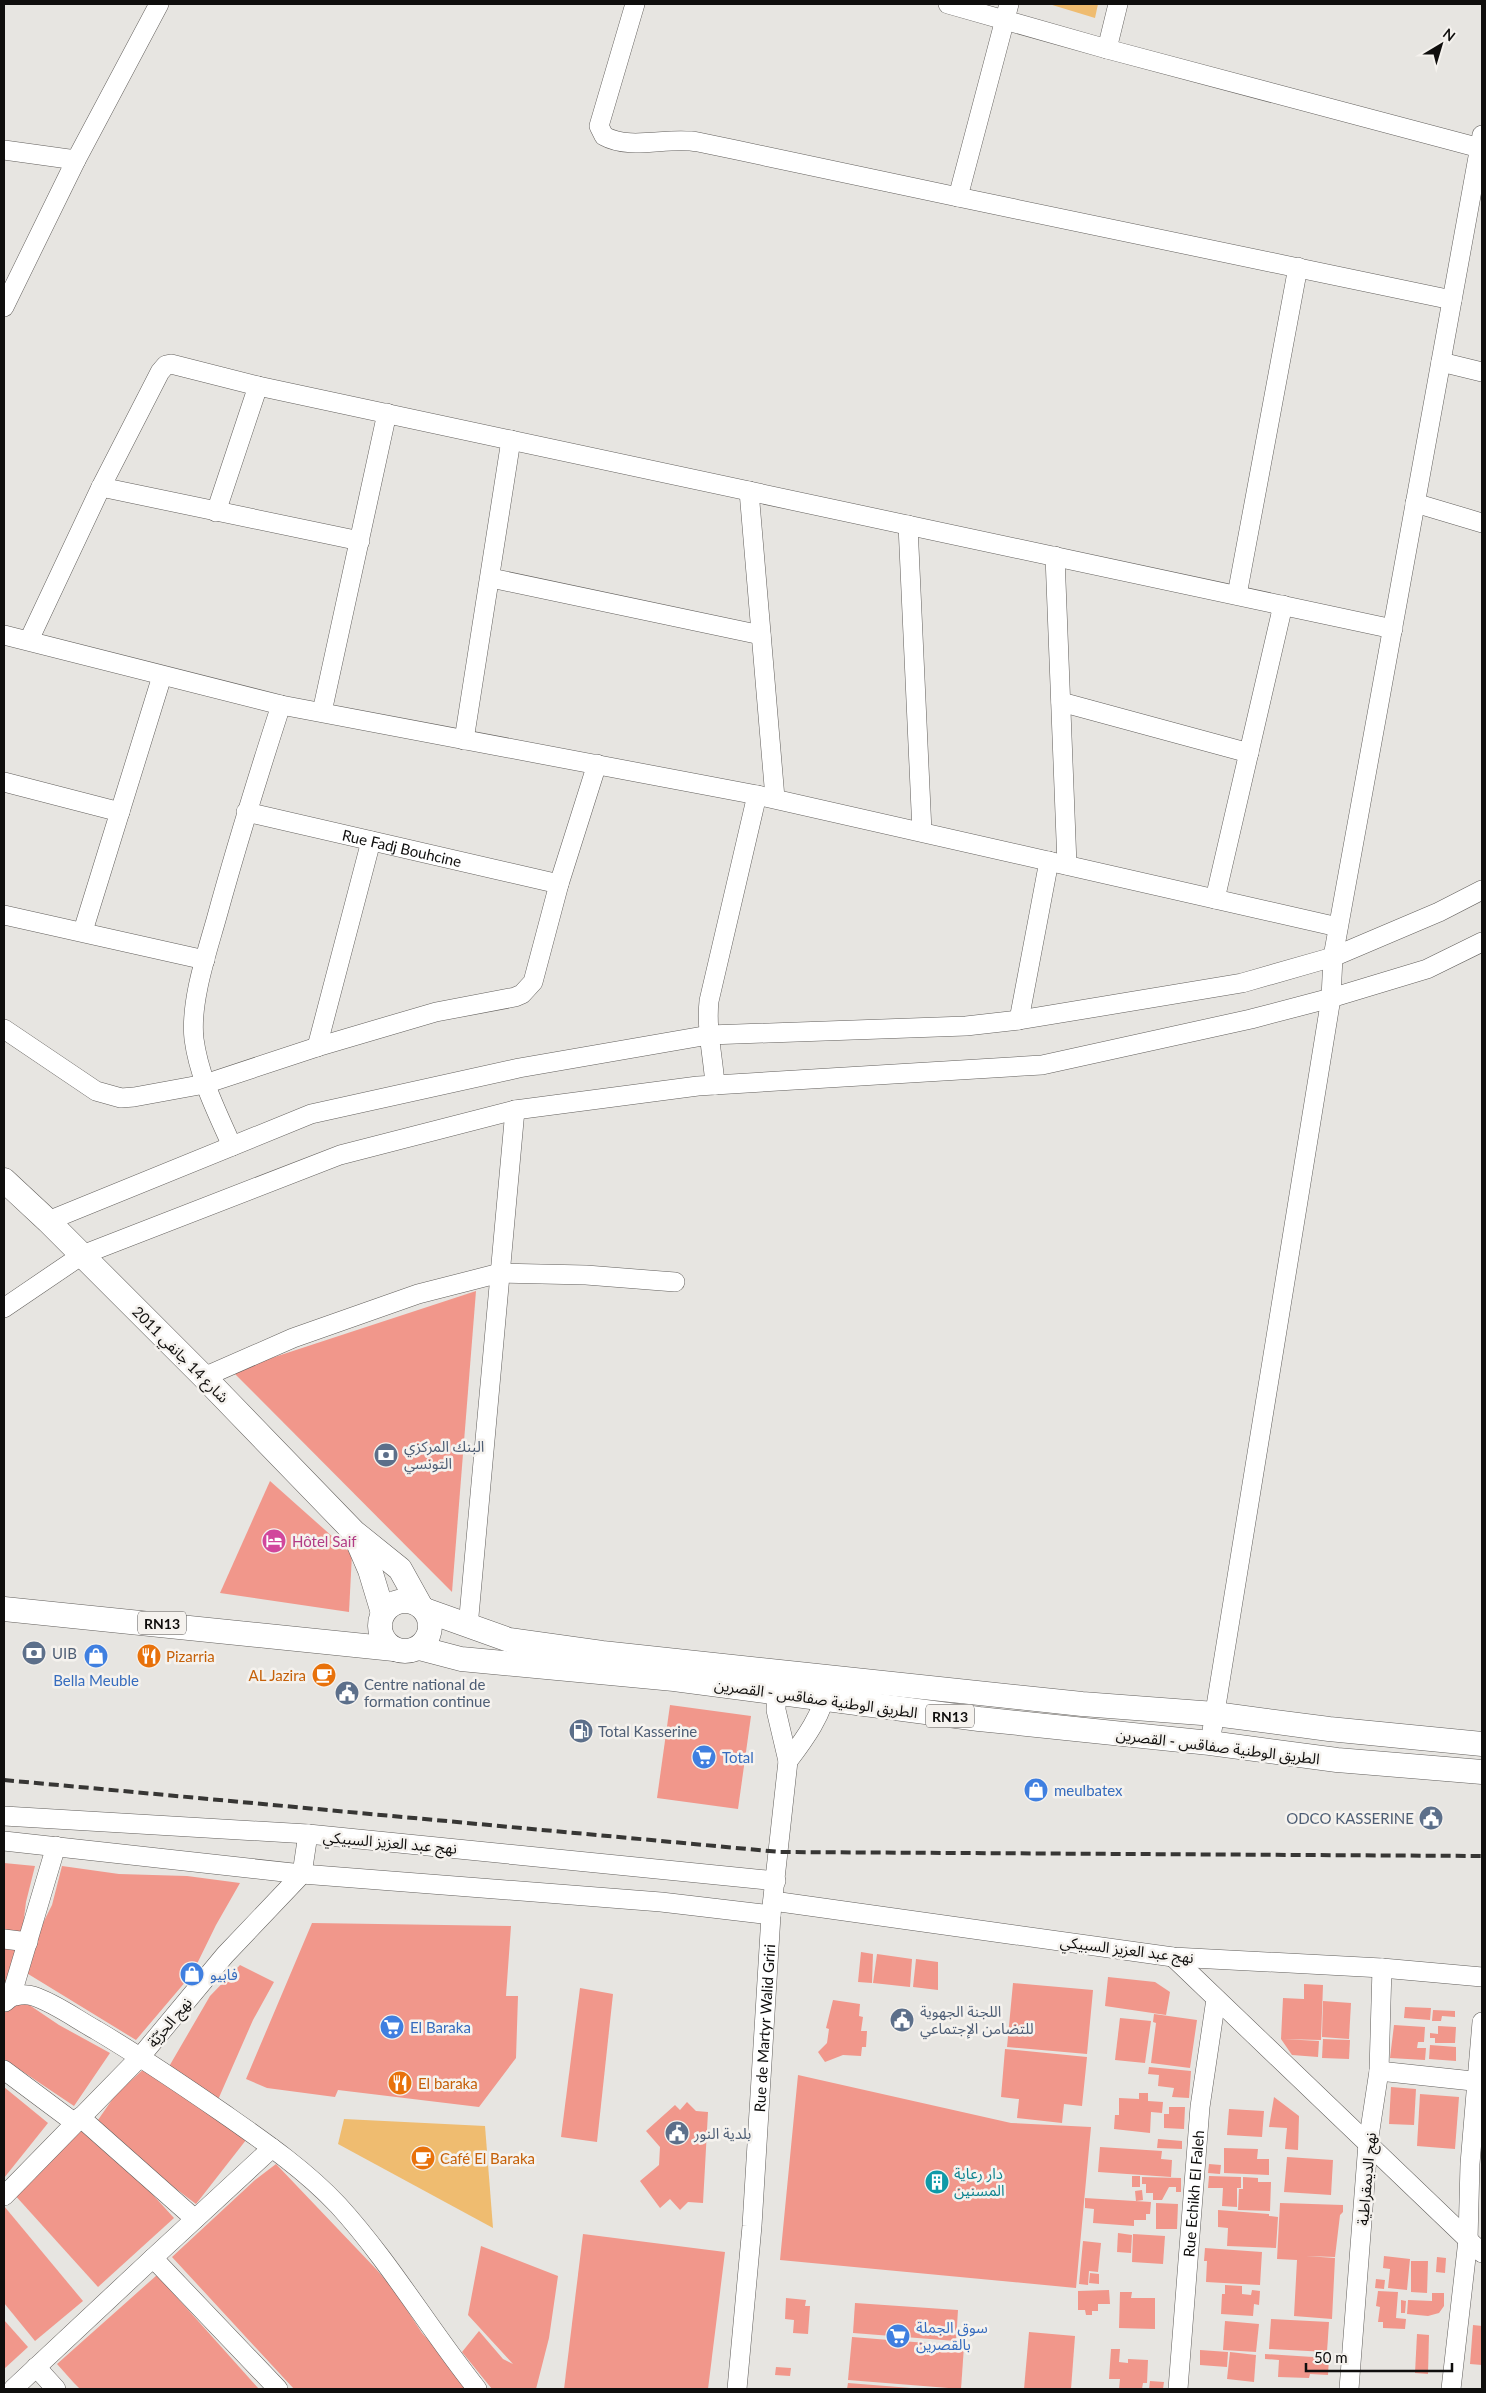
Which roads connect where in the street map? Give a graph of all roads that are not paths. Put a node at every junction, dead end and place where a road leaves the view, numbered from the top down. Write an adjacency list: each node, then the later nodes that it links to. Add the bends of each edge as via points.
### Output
1 (159, 4): 9 (street)
2 (636, 4): 10 (street, via 599,126 604,136 634,142 697,142)
3 (948, 4): 5 (street)
4 (1118, 4): 6 (street)
5 (1007, 12): 6 (street); 10 (street)
6 (1107, 49): 7 (street)
7 (1481, 142): 12 (street)
8 (4, 150): 9 (street)
9 (76, 160): 13 (street)
10 (958, 198): 11 (street)
11 (1298, 267): 12 (street); 28 (street)
12 (1452, 300): 14 (street)
13 (4, 307)
14 (1441, 362): 15 (street); 21 (street)
15 (1482, 372)
16 (258, 386): 17 (street); 19 (street, via 178,364 166,365); 22 (street)
17 (386, 413): 18 (street); 25 (street)
18 (511, 440): 20 (street); 27 (street)
19 (101, 487): 22 (street); 33 (street)
20 (749, 491): 24 (street); 32 (street)
21 (1415, 503): 23 (street); 30 (street)
22 (216, 512): 25 (street)
23 (1482, 523)
24 (908, 525): 26 (street); 45 (street)
25 (360, 542): 37 (street)
26 (1055, 556): 28 (street); 35 (street)
27 (491, 578): 32 (street); 38 (street)
28 (1237, 595): 29 (street)
29 (1283, 605): 30 (street); 39 (street)
30 (1393, 629): 52 (street)
31 (4, 635): 33 (street)
32 (761, 635): 42 (street)
33 (30, 640): 34 (street)
34 (162, 676): 36 (street); 43 (street)
35 (1061, 702): 39 (street); 47 (street)
36 (281, 705): 37 (street); 44 (street)
37 (322, 712): 38 (street)
38 (464, 740): 40 (street)
39 (1249, 753): 50 (street)
40 (597, 764): 42 (street); 48 (street)
41 (4, 782): 43 (street)
42 (766, 796): 45 (street); 60 (street, via 728,914 709,1001)
43 (120, 812): 53 (street)
44 (246, 812): 46 (street, Rue Fadj Bouhcine); 56 (street)
45 (922, 832): 47 (street)
46 (371, 841): 48 (street, Rue Fadj Bouhcine); 61 (street)
47 (1058, 863): 50 (street); 58 (street)
48 (559, 884): 61 (street, via 533,982 522,994 436,1012)
49 (1482, 890): 55 (street)
50 (1215, 899): 52 (street)
51 (4, 915): 53 (street)
52 (1338, 927): 55 (street)
53 (83, 931): 56 (street)
54 (1482, 942): 57 (street, via 1427,969)
55 (1333, 957): 57 (street); 58 (street, via 1242,983)
56 (205, 960): 62 (street, via 195,1010 194,1037)
57 (1331, 998): 63 (street, via 1042,1065); 83 (street)
58 (1019, 1020): 60 (street, via 966,1026)
59 (4, 1029): 62 (street, via 85,1084 107,1095 134,1097)
60 (709, 1035): 63 (street); 65 (street, via 519,1068 311,1114)
61 (317, 1047): 62 (street)
62 (205, 1084): 65 (street)
63 (714, 1085): 64 (street)
64 (515, 1110): 68 (street, via 340,1155); 69 (street)
65 (232, 1146): 67 (street)
66 (4, 1180): 67 (main road, شارع 14 جانفي 2011)
67 (48, 1221): 68 (main road, شارع 14 جانفي 2011)
68 (82, 1255): 71 (street); 72 (main road, شارع 14 جانفي 2011)
69 (500, 1273): 70 (street); 72 (street, via 418,1294 302,1335); 77 (street)
70 (675, 1282)
71 (4, 1308)
72 (204, 1377): 73 (main road, شارع 14 جانفي 2011)
73 (354, 1532): 74 (main road, شارع 14 جانفي 2011, via 400,1569); 76 (main road, شارع 14 جانفي 2011, via 370,1570)
74 (423, 1608): 76 (main road, RN13, via 404,1600 395,1602); 77 (main road, الطريق الوطنية صفاقس - القصرين / RN13); 79 (main road, via 431,1626 429,1635)
75 (4, 1609): 78 (main road, RN13)
76 (382, 1617): 78 (main road, RN13, via 358,1633); 80 (main road, via 382,1637)
77 (468, 1626): 81 (main road, الطريق الوطنية صفاقس - القصرين / RN13, via 509,1640)
78 (319, 1640): 80 (main road, RN13)
79 (419, 1648): 80 (main road, RN13, via 411,1651); 81 (main road, الطريق الوطنية صفاقس - القصرين / RN13, via 461,1659)
80 (394, 1649)
81 (776, 1683): 82 (main road, الطريق الوطنية صفاقس - القصرين / RN13); 86 (street, via 779,1731)
82 (827, 1688): 83 (main road, الطريق الوطنية صفاقس - القصرين / RN13); 84 (main road, الطريق الوطنية صفاقس - القصرين / RN13, via 1043,1727); 86 (street, Rue de Martyr Walid Griri, via 799,1746)
83 (1215, 1714): 84 (street); 85 (main road, الطريق الوطنية صفاقس - القصرين / RN13)
84 (1210, 1743): 87 (main road, الطريق الوطنية صفاقس - القصرين / RN13, via 1337,1760)
85 (1482, 1744)
86 (788, 1761): 93 (street, Rue de Martyr Walid Griri)
87 (1482, 1772)
88 (4, 1816): 89 (street, نهج عبد العزيز السبيكي)
89 (308, 1834): 92 (street); 93 (street, نهج عبد العزيز السبيكي)
90 (4, 1841): 91 (street, نهج عبد العزيز السبيكي)
91 (56, 1846): 92 (street, نهج عبد العزيز السبيكي); 96 (street)
92 (302, 1874): 94 (street, نهج عبد العزيز السبيكي); 103 (street, نهج الحرّيّة, via 225,1956)
93 (776, 1881): 94 (street, Rue de Martyr Walid Griri)
94 (772, 1908): 97 (street, نهج عبد العزيز السبيكي); 119 (street, Rue de Martyr Walid Griri, via 752,2226)
95 (4, 1939): 96 (street)
96 (28, 1942): 100 (street)
97 (1173, 1957): 98 (street, نهج عبد العزيز السبيكي); 101 (street)
98 (1382, 1968): 99 (street, نهج عبد العزيز السبيكي); 105 (street, نهج الديمقراطية)
99 (1482, 1977)
100 (6, 1999): 103 (street, via 18,1994 33,1996)
101 (1216, 1999): 108 (street); 120 (street, Rue Echikh El Faleh, via 1200,2107)
102 (1482, 2022): 106 (street)
103 (140, 2056): 107 (street, نهج الحرّيّة); 109 (street)
104 (4, 2070): 107 (street)
105 (1379, 2071): 106 (street); 108 (street, نهج الديمقراطية)
106 (1479, 2082): 112 (street, via 1470,2164)
107 (78, 2120): 110 (street, نهج الحرّيّة); 111 (street)
108 (1368, 2143): 112 (street); 121 (street, نهج الديمقراطية)
109 (272, 2148): 111 (street); 118 (street, via 326,2194 378,2252 441,2344)
110 (4, 2196)
111 (195, 2219): 113 (street)
112 (1475, 2246): 122 (street)
113 (153, 2258): 114 (street); 117 (street)
114 (36, 2367): 115 (street); 116 (street)
115 (13, 2389)
116 (56, 2389)
117 (278, 2389)
118 (477, 2389)
119 (737, 2389)
120 (1178, 2389)
121 (1349, 2389)
122 (1451, 2389)

